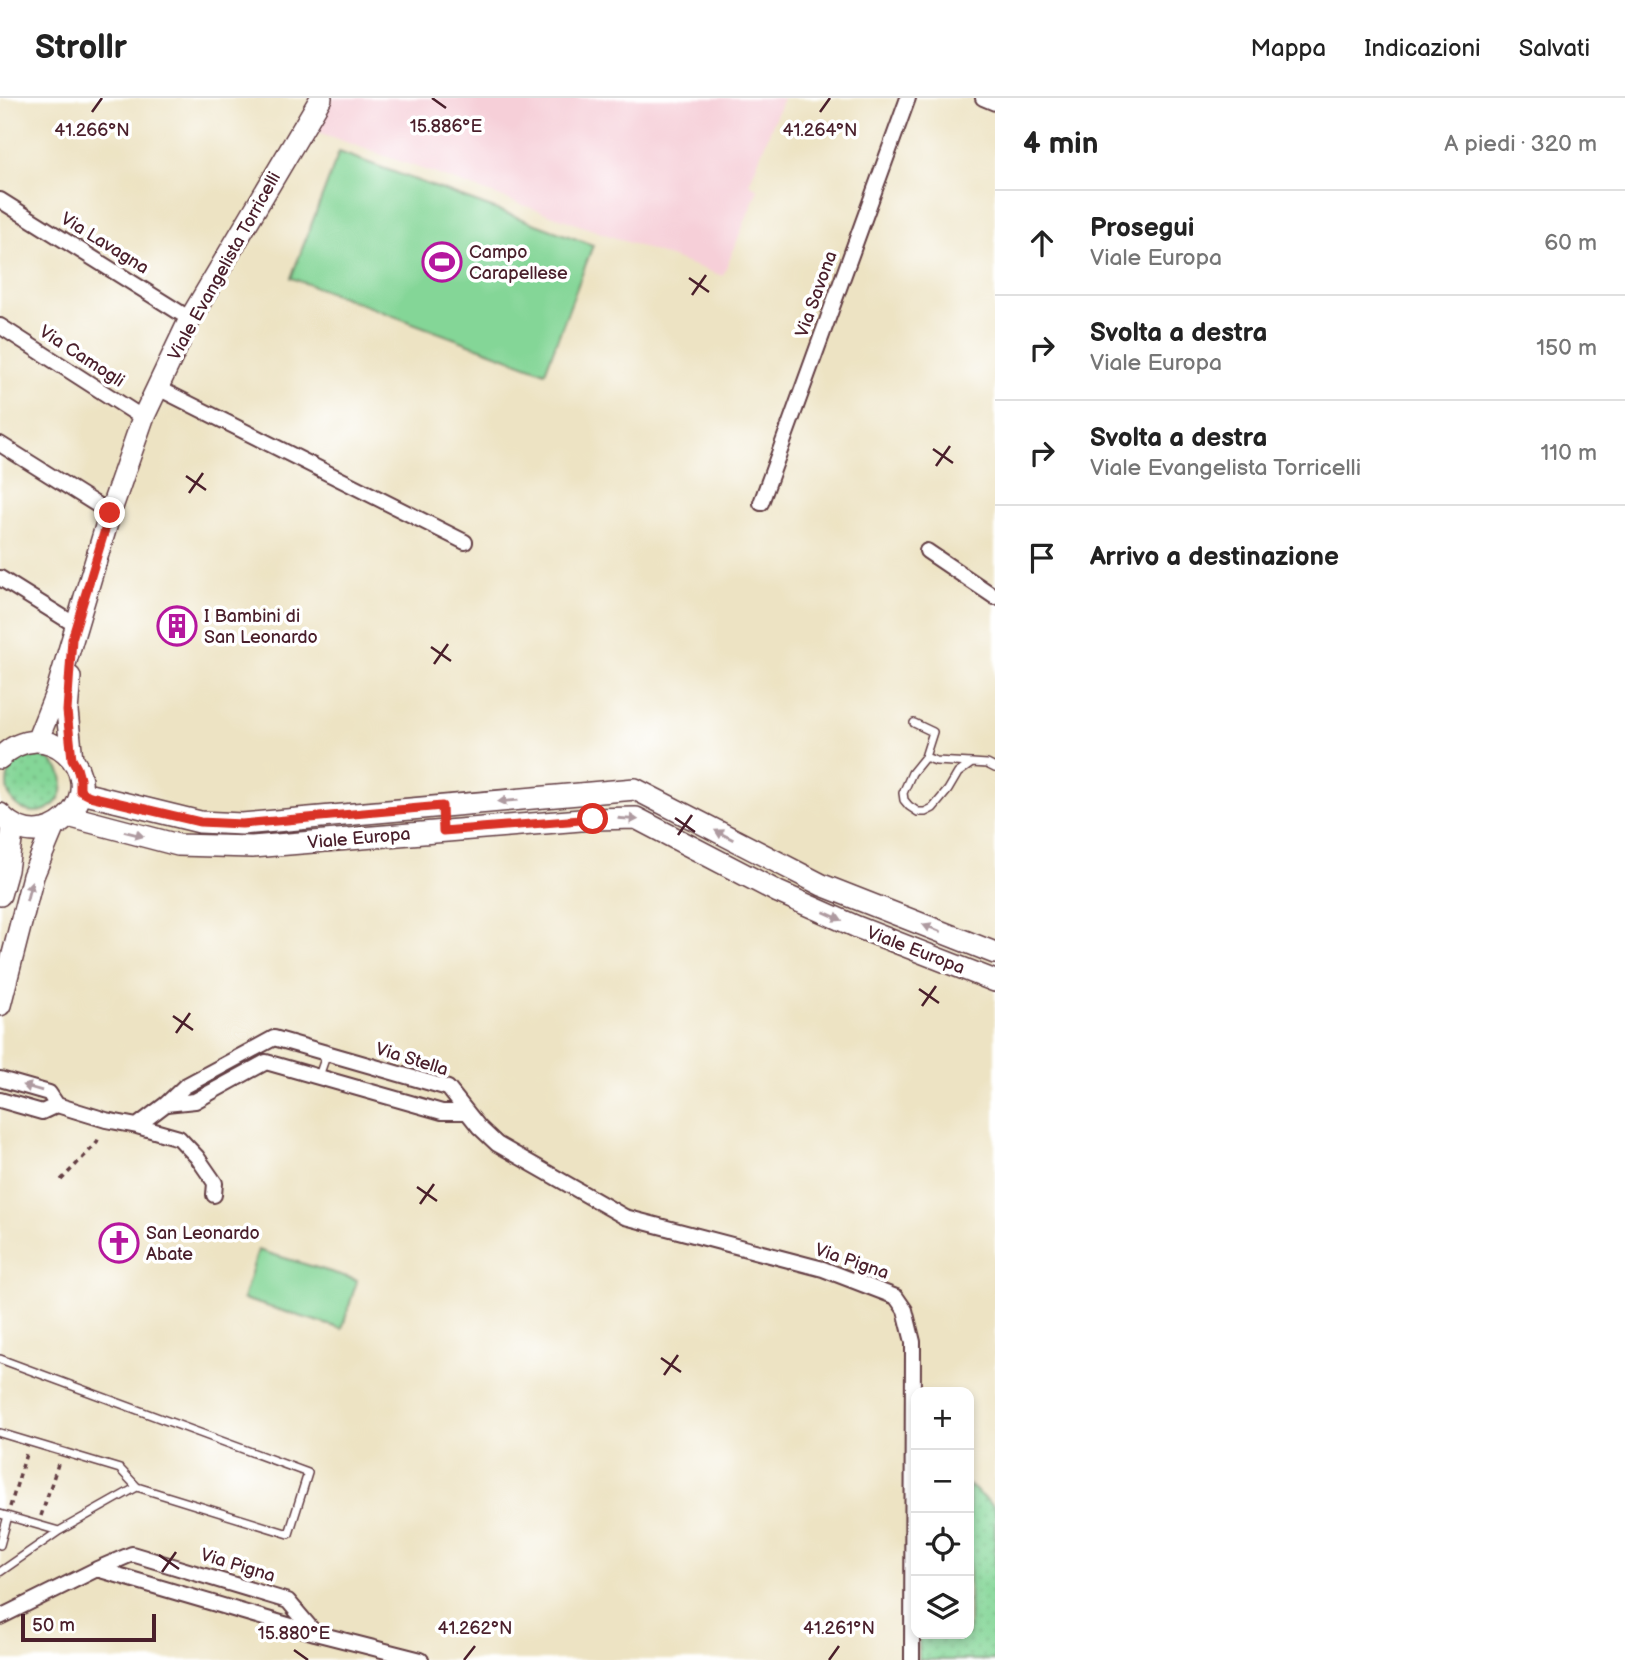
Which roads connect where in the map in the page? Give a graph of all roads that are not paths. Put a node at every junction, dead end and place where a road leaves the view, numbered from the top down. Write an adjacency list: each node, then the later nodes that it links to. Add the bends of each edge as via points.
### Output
1 (908, 98): 11 (street, Via Savona)
2 (983, 98): 4 (street)
3 (316, 100): 6 (street, Viale Evangelista Torricelli)
4 (995, 103)
5 (0, 200): 6 (street, Via Lavagna)
6 (190, 319): 8 (street, Viale Evangelista Torricelli)
7 (0, 326): 9 (street, Via Camogli)
8 (158, 388): 9 (street, Viale Evangelista Torricelli); 13 (street)
9 (143, 418): 12 (street, Viale Evangelista Torricelli)
10 (0, 444): 12 (street)
11 (761, 503)
12 (110, 513): 17 (street, Viale Evangelista Torricelli)
13 (465, 542)
14 (927, 551): 16 (street)
15 (0, 579): 17 (street)
16 (995, 597)
17 (75, 632): 19 (street, Viale Evangelista Torricelli); 22 (street, Viale Evangelista Torricelli, via 67,711)
18 (914, 723): 20 (lane, via 933,732)
19 (37, 741): 21 (street, via 22,743); 22 (street, via 62,749)
20 (925, 757): 23 (lane); 23 (lane, via 903,793 904,800 918,812 933,808 958,773)
21 (0, 758)
22 (72, 759): 25 (street, Viale Evangelista Torricelli)
23 (972, 763): 24 (lane)
24 (995, 768)
25 (80, 791): 26 (street, Viale Europa, via 200,822 242,824); 28 (street, via 78,801)
26 (442, 806): 29 (lane); 31 (street, Viale Europa, one-way to 26, via 822,885 635,789)
27 (7, 820): 28 (street, via 40,831); 30 (street, via 7,870)
28 (61, 822): 29 (street, Viale Europa, one-way to 29, via 90,823 178,845 252,847); 33 (street, one-way to 28, via 33,876)
29 (443, 831): 32 (street, Viale Europa, one-way to 32, via 636,818 778,892)
30 (0, 895)
31 (995, 953)
32 (995, 981)
33 (0, 1005)
34 (327, 1054): 35 (lane); 38 (street, Via Stella, via 274,1038 185,1086); 40 (street, Via Stella, via 448,1088)
35 (319, 1076): 38 (street, Via Stella, via 267,1062 195,1101); 40 (street, Via Stella, via 442,1112)
36 (0, 1079): 39 (street, one-way to 36, via 49,1093)
37 (0, 1100): 39 (street, via 42,1112)
38 (166, 1104): 41 (street, Via Stella)
39 (57, 1105): 41 (street)
40 (467, 1112): 56 (street, Via Pigna, via 497,1144 625,1217 823,1269 895,1297 905,1310 913,1342)
41 (137, 1126): 42 (street, via 179,1138 215,1183)
42 (214, 1195)
43 (0, 1359): 45 (lane, via 308,1473 289,1534)
44 (0, 1433): 45 (lane, via 120,1468)
45 (136, 1487): 47 (lane)
46 (4, 1515): 47 (lane); 48 (lane)
47 (59, 1531): 50 (lane)
48 (0, 1545)
49 (97, 1569): 51 (street, Via Pigna, via 132,1554); 52 (street); 53 (street, Via Pigna)
50 (0, 1572)
51 (198, 1574): 52 (lane); 54 (street, Via Pigna, via 288,1601)
52 (192, 1597): 54 (street)
53 (0, 1617)
54 (315, 1633): 55 (street)
55 (421, 1660)
56 (912, 1660)

